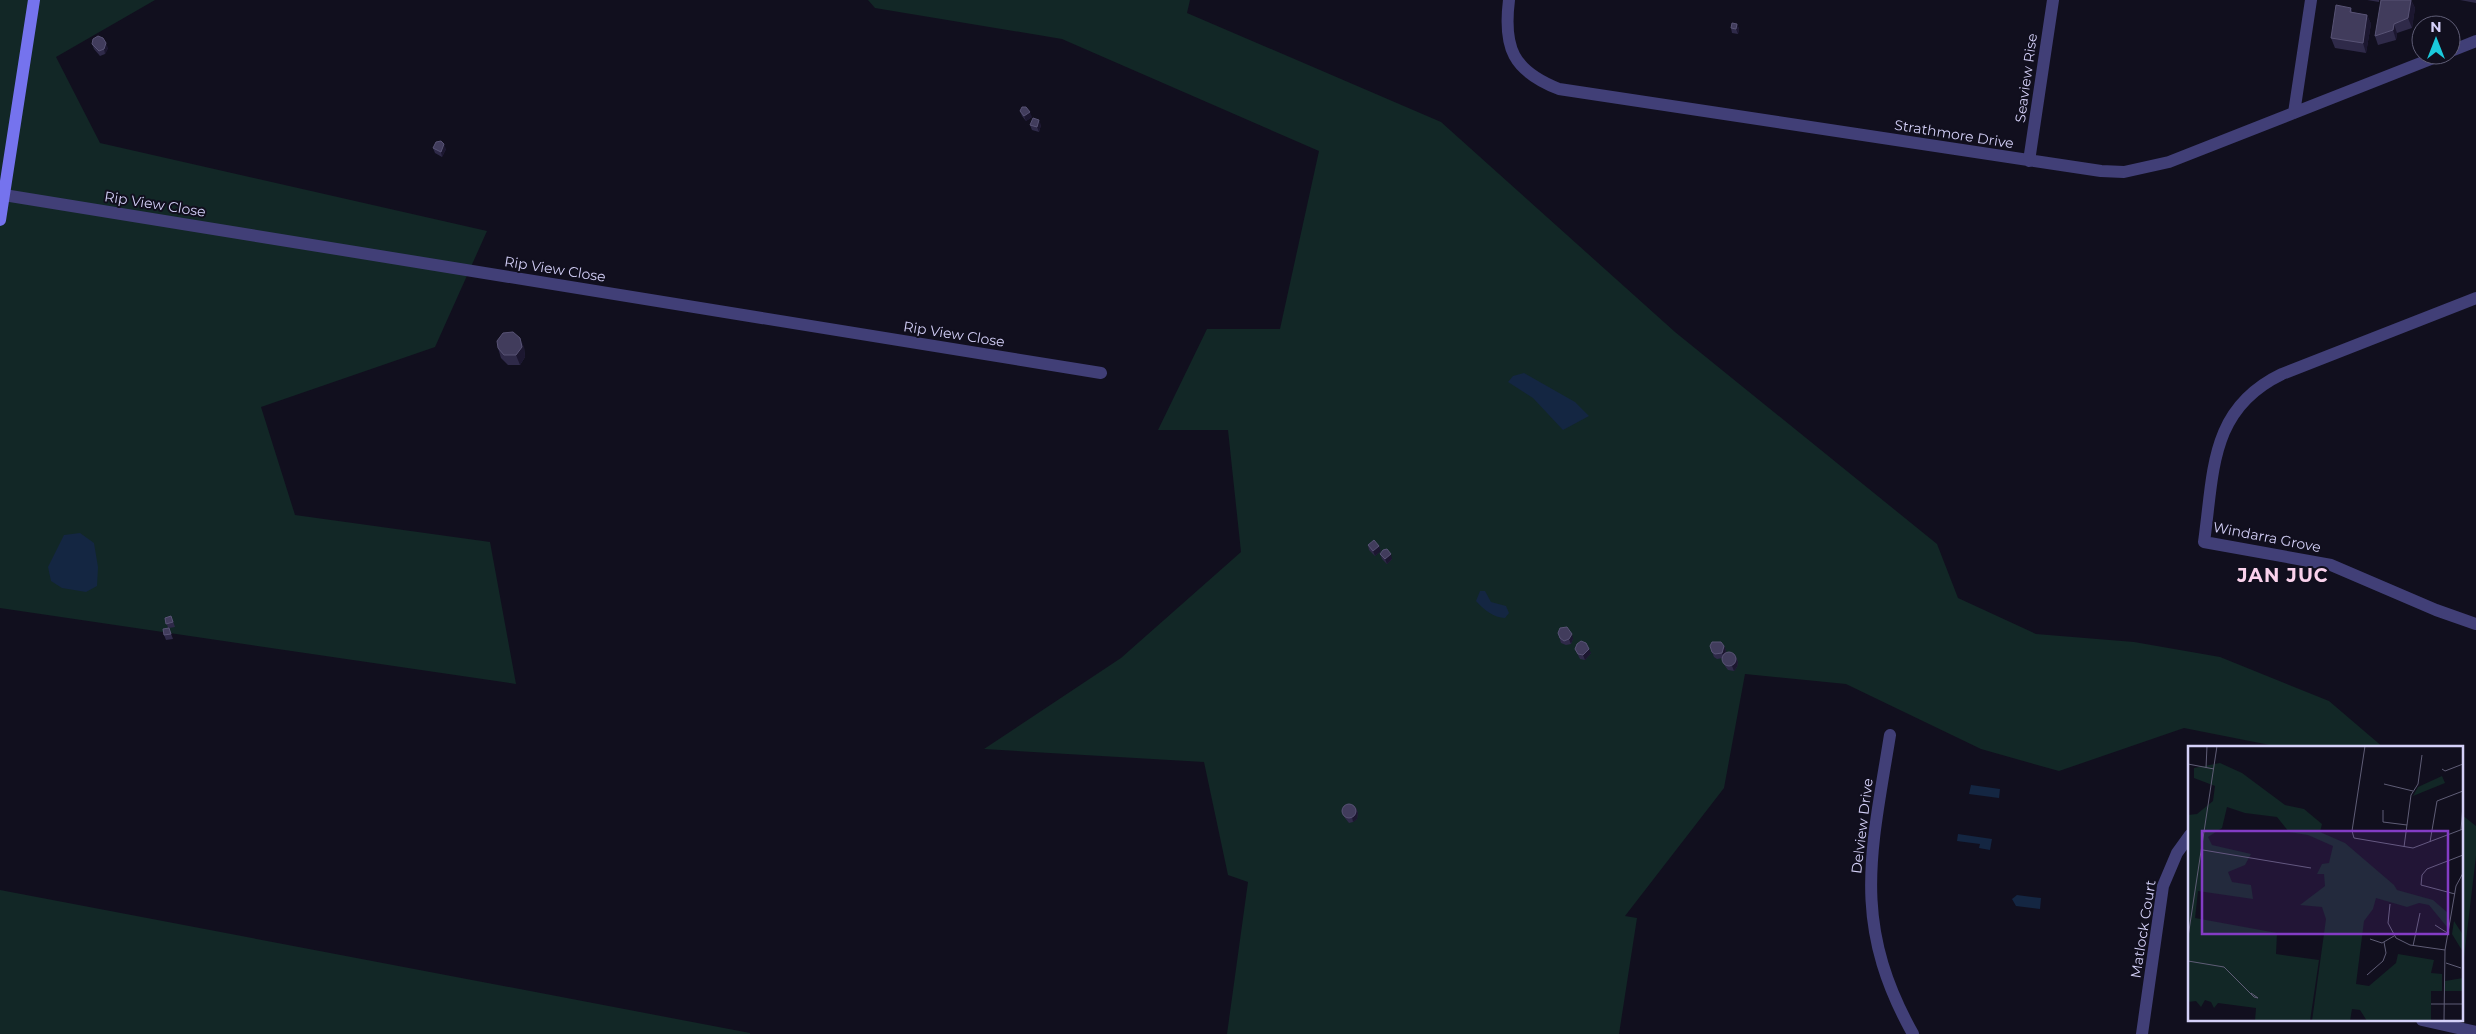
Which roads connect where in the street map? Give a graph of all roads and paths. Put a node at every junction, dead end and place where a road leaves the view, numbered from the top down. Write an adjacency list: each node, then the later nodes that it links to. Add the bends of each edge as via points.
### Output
1 (34, 0): 10 (main road)
2 (1509, 0): 9 (street, Strathmore Drive, via 1507,40 1515,57 1539,81 1559,89)
3 (2053, 0): 9 (street, Seaview Rise)
4 (2311, 0): 8 (street)
5 (2476, 41): 6 (street)
6 (2461, 47)
7 (2416, 65): 8 (street, Strathmore Drive)
8 (2294, 113): 9 (street, Strathmore Drive, via 2144,169 2101,172)
9 (2029, 161)
10 (4, 195): 11 (main road); 13 (street, Rip View Close)
11 (0, 220)
12 (2476, 298): 14 (street, Windarra Grove, via 2262,383 2234,413 2218,446 2204,542 2332,565)
13 (1101, 373)
14 (2476, 624)
15 (1890, 735): 19 (street, Delview Drive, via 1870,865 1870,894 1879,956 1888,984)
16 (2188, 838): 20 (street, Matlock Court, via 2177,853 2163,886)
17 (2428, 1022): 18 (street)
18 (2476, 1032)
19 (1913, 1034)
20 (2142, 1034)

